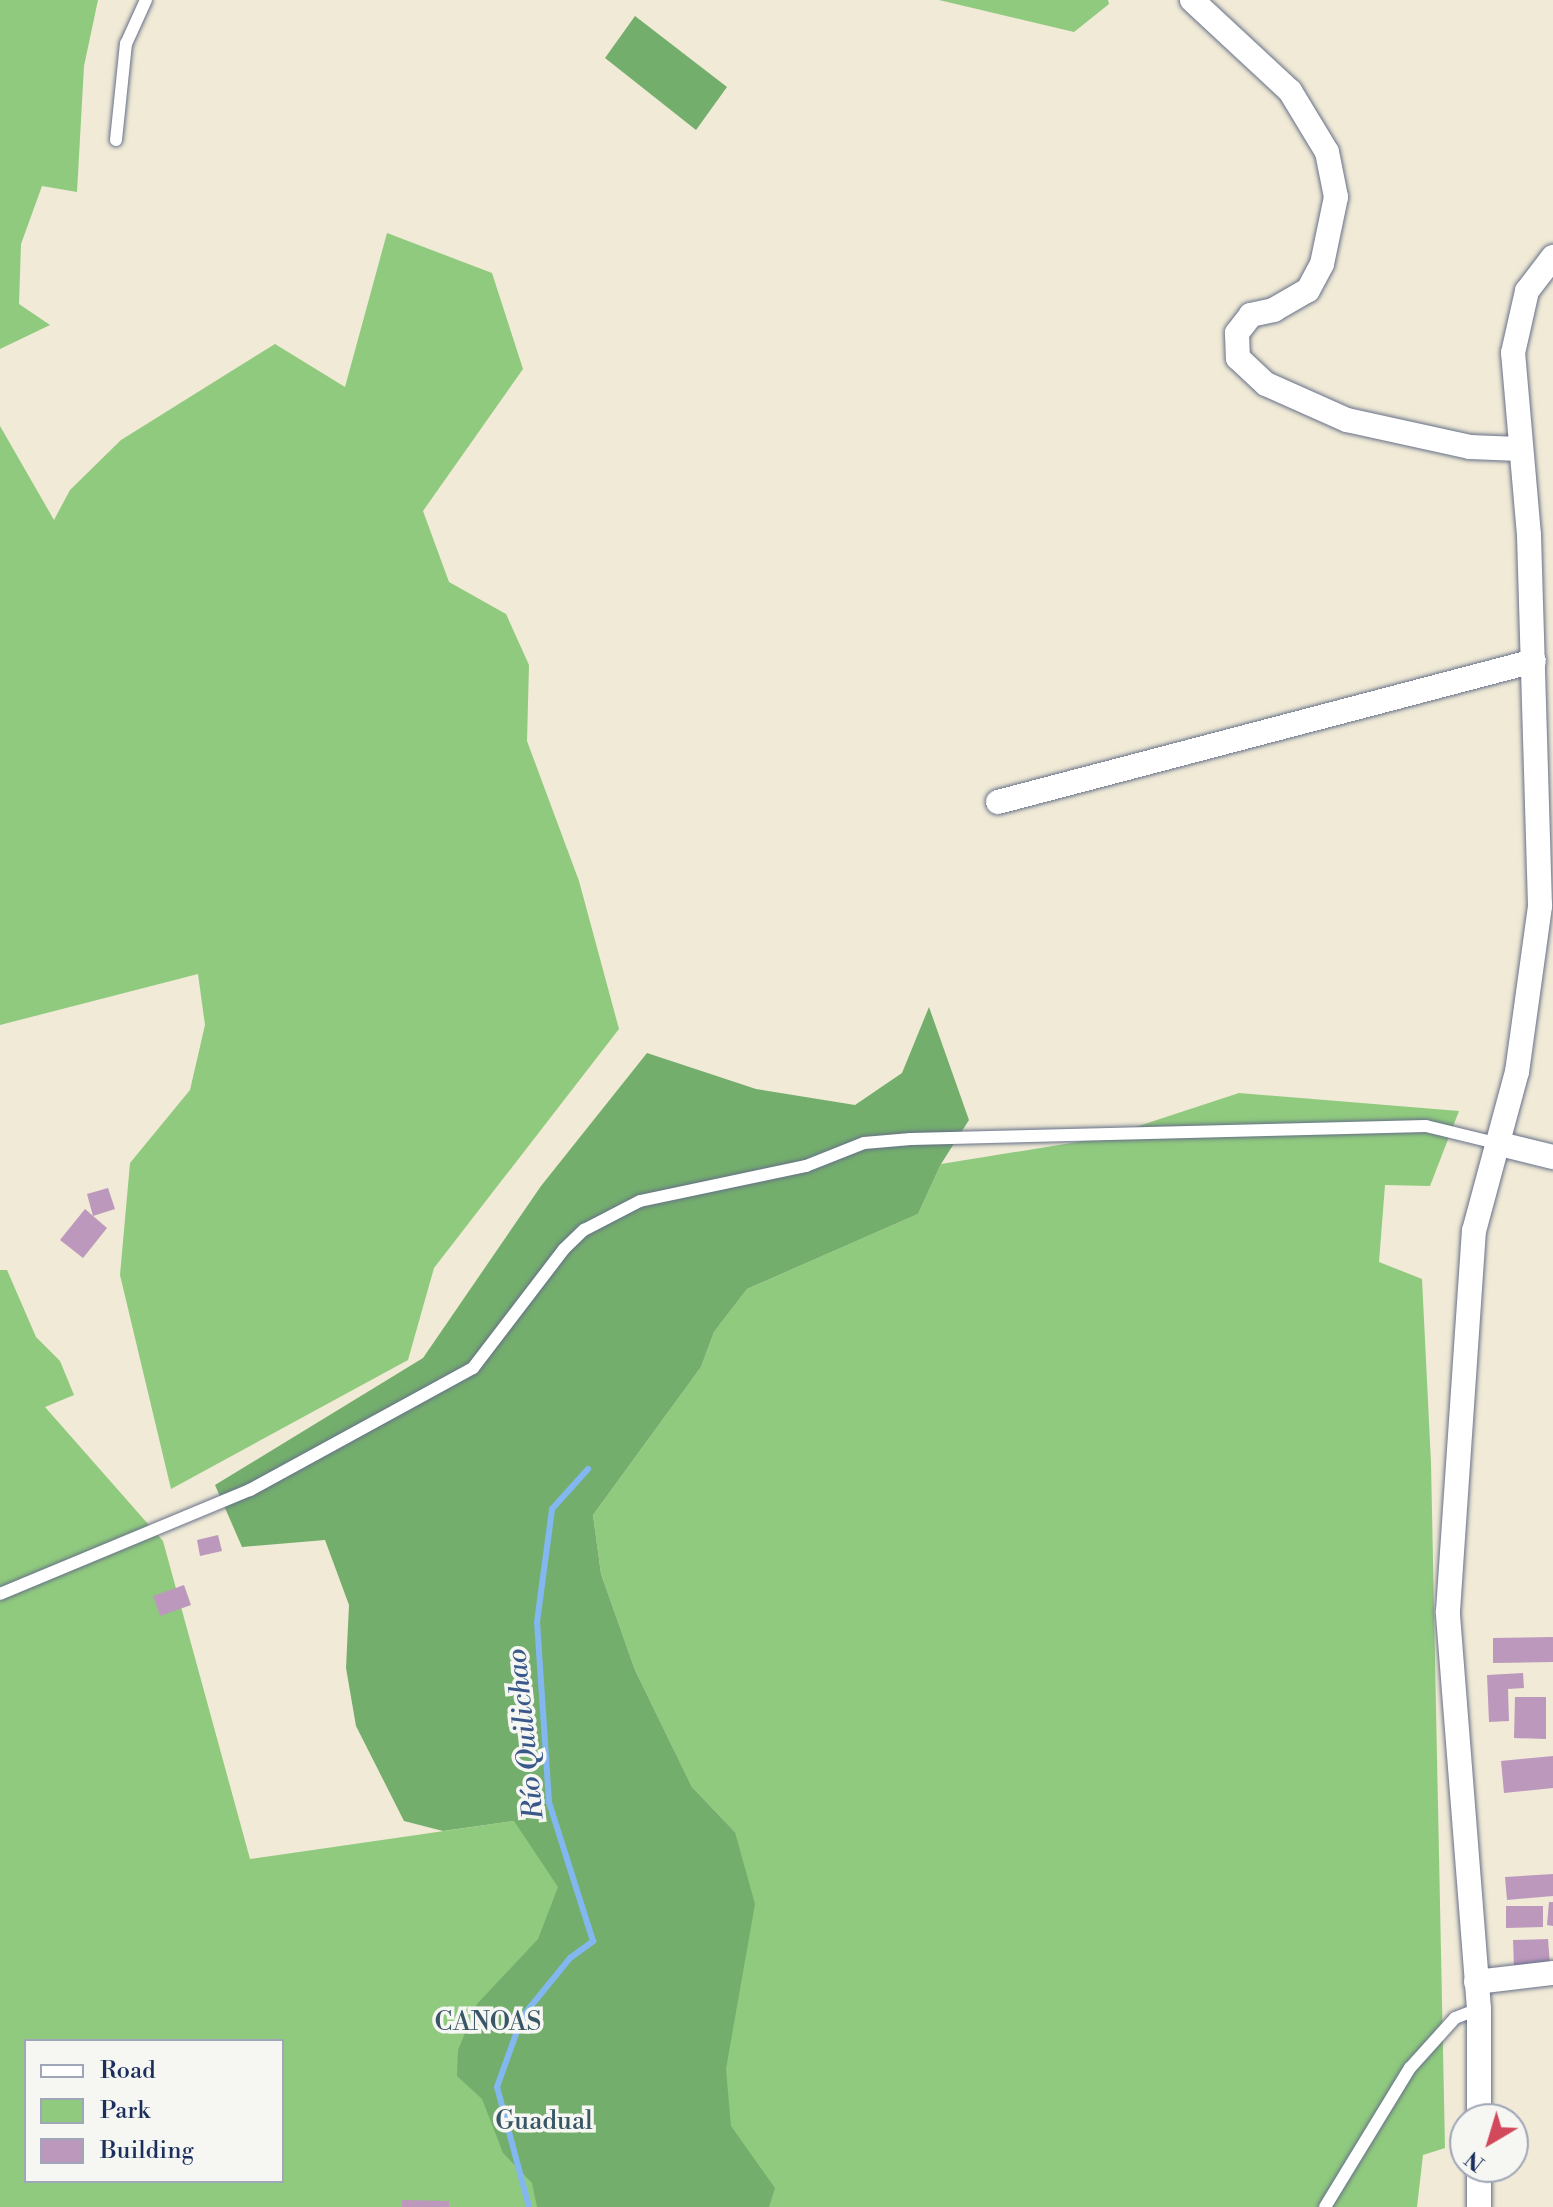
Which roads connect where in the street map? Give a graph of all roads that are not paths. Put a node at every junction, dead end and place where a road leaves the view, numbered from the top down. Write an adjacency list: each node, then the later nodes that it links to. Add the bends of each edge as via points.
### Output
1 (146, 0): 3 (lane, via 126,44)
2 (1192, 0): 5 (street, via 1290,91 1327,152 1336,197 1322,264 1308,290 1274,310 1251,315 1237,333 1238,358 1266,384 1347,420 1470,447)
3 (116, 140)
4 (1553, 257): 5 (street, via 1527,291 1513,353)
5 (1519, 449): 6 (street)
6 (1534, 661): 7 (street); 8 (street, via 1540,906 1517,1072)
7 (998, 802)
8 (1500, 1144): 9 (street); 10 (lane, via 1426,1126 911,1139 864,1143 806,1166 640,1201 584,1230 564,1249 473,1368 250,1490); 12 (street, via 1474,1231 1448,1611)
9 (1553, 1157)
10 (0, 1594)
11 (1553, 1973): 12 (street)
12 (1476, 1982): 13 (street)
13 (1479, 2009): 14 (street); 16 (lane, via 1455,2018 1410,2068)
14 (1479, 2103)
15 (1479, 2183): 17 (street)
16 (1325, 2207)
17 (1479, 2207)

